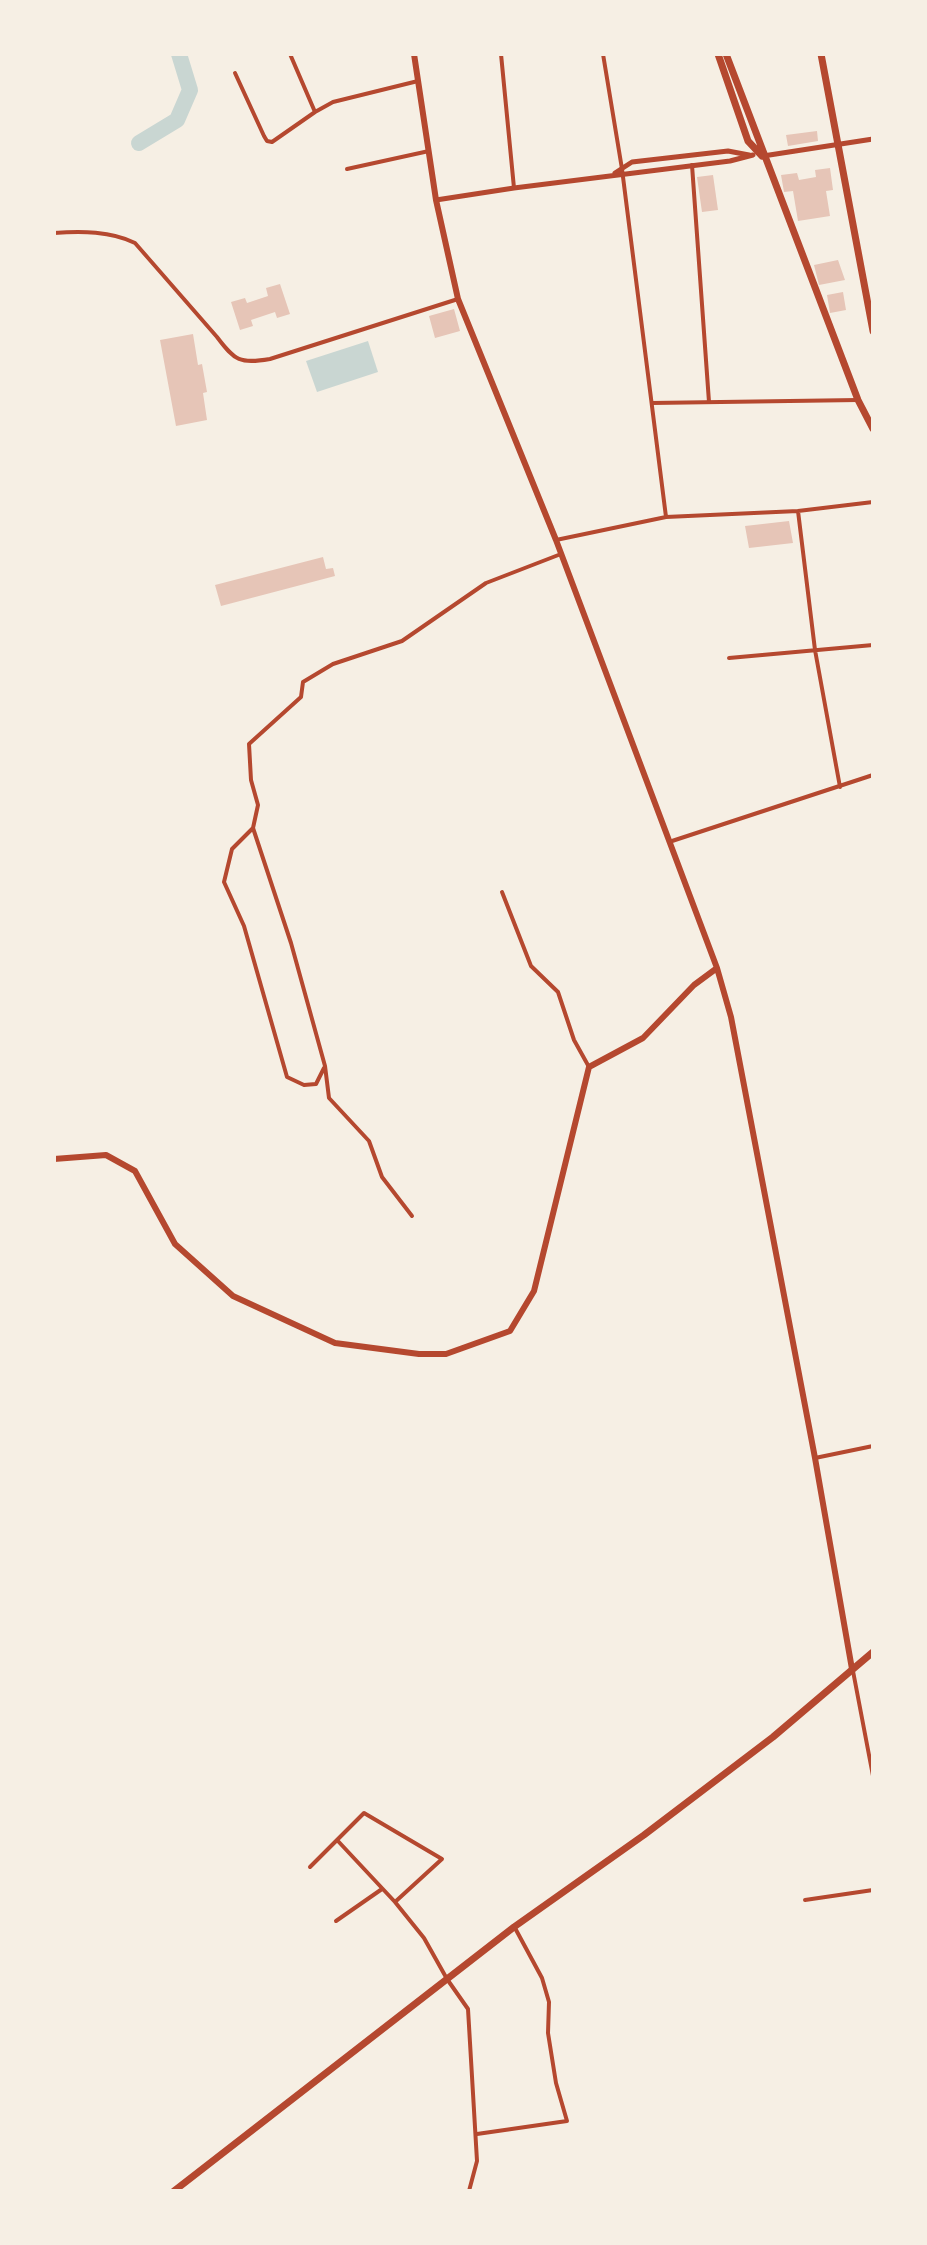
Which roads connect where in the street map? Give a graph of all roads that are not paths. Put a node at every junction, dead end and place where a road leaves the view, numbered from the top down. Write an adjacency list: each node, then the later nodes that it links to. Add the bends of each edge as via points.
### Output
1 (290, 54): 10 (street)
2 (414, 54): 9 (main road)
3 (501, 54): 18 (street)
4 (603, 54): 17 (street)
5 (718, 54): 14 (main road, via 748,141)
6 (726, 54): 14 (main road)
7 (821, 54): 12 (main road)
8 (235, 73): 10 (street, via 267,141)
9 (418, 81): 10 (street, via 333,102); 13 (main road)
10 (315, 112)
11 (873, 139): 12 (street)
12 (839, 145): 14 (street); 22 (main road)
13 (429, 151): 16 (street); 19 (main road)
14 (761, 157): 15 (street); 17 (street, via 728,151 632,162); 23 (main road)
15 (692, 165): 17 (street); 24 (street)
16 (347, 169)
17 (622, 172): 18 (street); 25 (street)
18 (514, 188): 19 (street)
19 (436, 200): 21 (main road)
20 (54, 233): 21 (street, via 99,233 135,243 239,361 270,359)
21 (458, 299): 30 (main road)
22 (873, 331)
23 (858, 400): 24 (street); 26 (main road)
24 (709, 402): 25 (street)
25 (651, 403): 29 (street)
26 (873, 429)
27 (873, 502): 28 (street)
28 (798, 511): 29 (street); 33 (street)
29 (666, 517): 30 (street)
30 (556, 540): 31 (main road)
31 (561, 554): 37 (street, via 486,583 402,641 333,664 303,682 301,697 249,744 258,805); 38 (main road)
32 (873, 645): 33 (street)
33 (815, 650): 34 (street); 36 (street)
34 (729, 658)
35 (873, 775): 36 (street)
36 (840, 787): 38 (street)
37 (253, 828): 41 (street); 41 (street, via 232,849 224,882 244,926 287,1077 316,1084)
38 (669, 842): 40 (main road)
39 (502, 892): 42 (street, via 531,966 558,992)
40 (717, 968): 42 (main road, via 643,1038); 46 (main road, via 731,1017)
41 (325, 1066): 44 (street, via 329,1098 369,1141 382,1177)
42 (589, 1067): 43 (main road, via 534,1291 510,1331 446,1354 335,1343 233,1296 175,1244 135,1171 106,1155)
43 (54, 1159)
44 (412, 1216)
45 (873, 1446): 46 (street)
46 (815, 1458): 48 (main road)
47 (873, 1652): 48 (main road)
48 (852, 1669): 49 (street); 57 (main road, via 773,1737)
49 (873, 1776)
50 (337, 1840): 51 (street); 52 (street); 55 (street, via 364,1813 442,1859)
51 (310, 1867)
52 (382, 1889): 55 (street); 56 (street)
53 (873, 1890): 54 (street)
54 (805, 1900)
55 (395, 1902): 58 (street)
56 (336, 1921)
57 (514, 1927): 58 (main road); 59 (street, via 549,2002 554,2073 567,2121)
58 (447, 1979): 59 (street, via 468,2009); 60 (main road)
59 (477, 2134): 61 (street)
60 (174, 2191)
61 (469, 2191)

